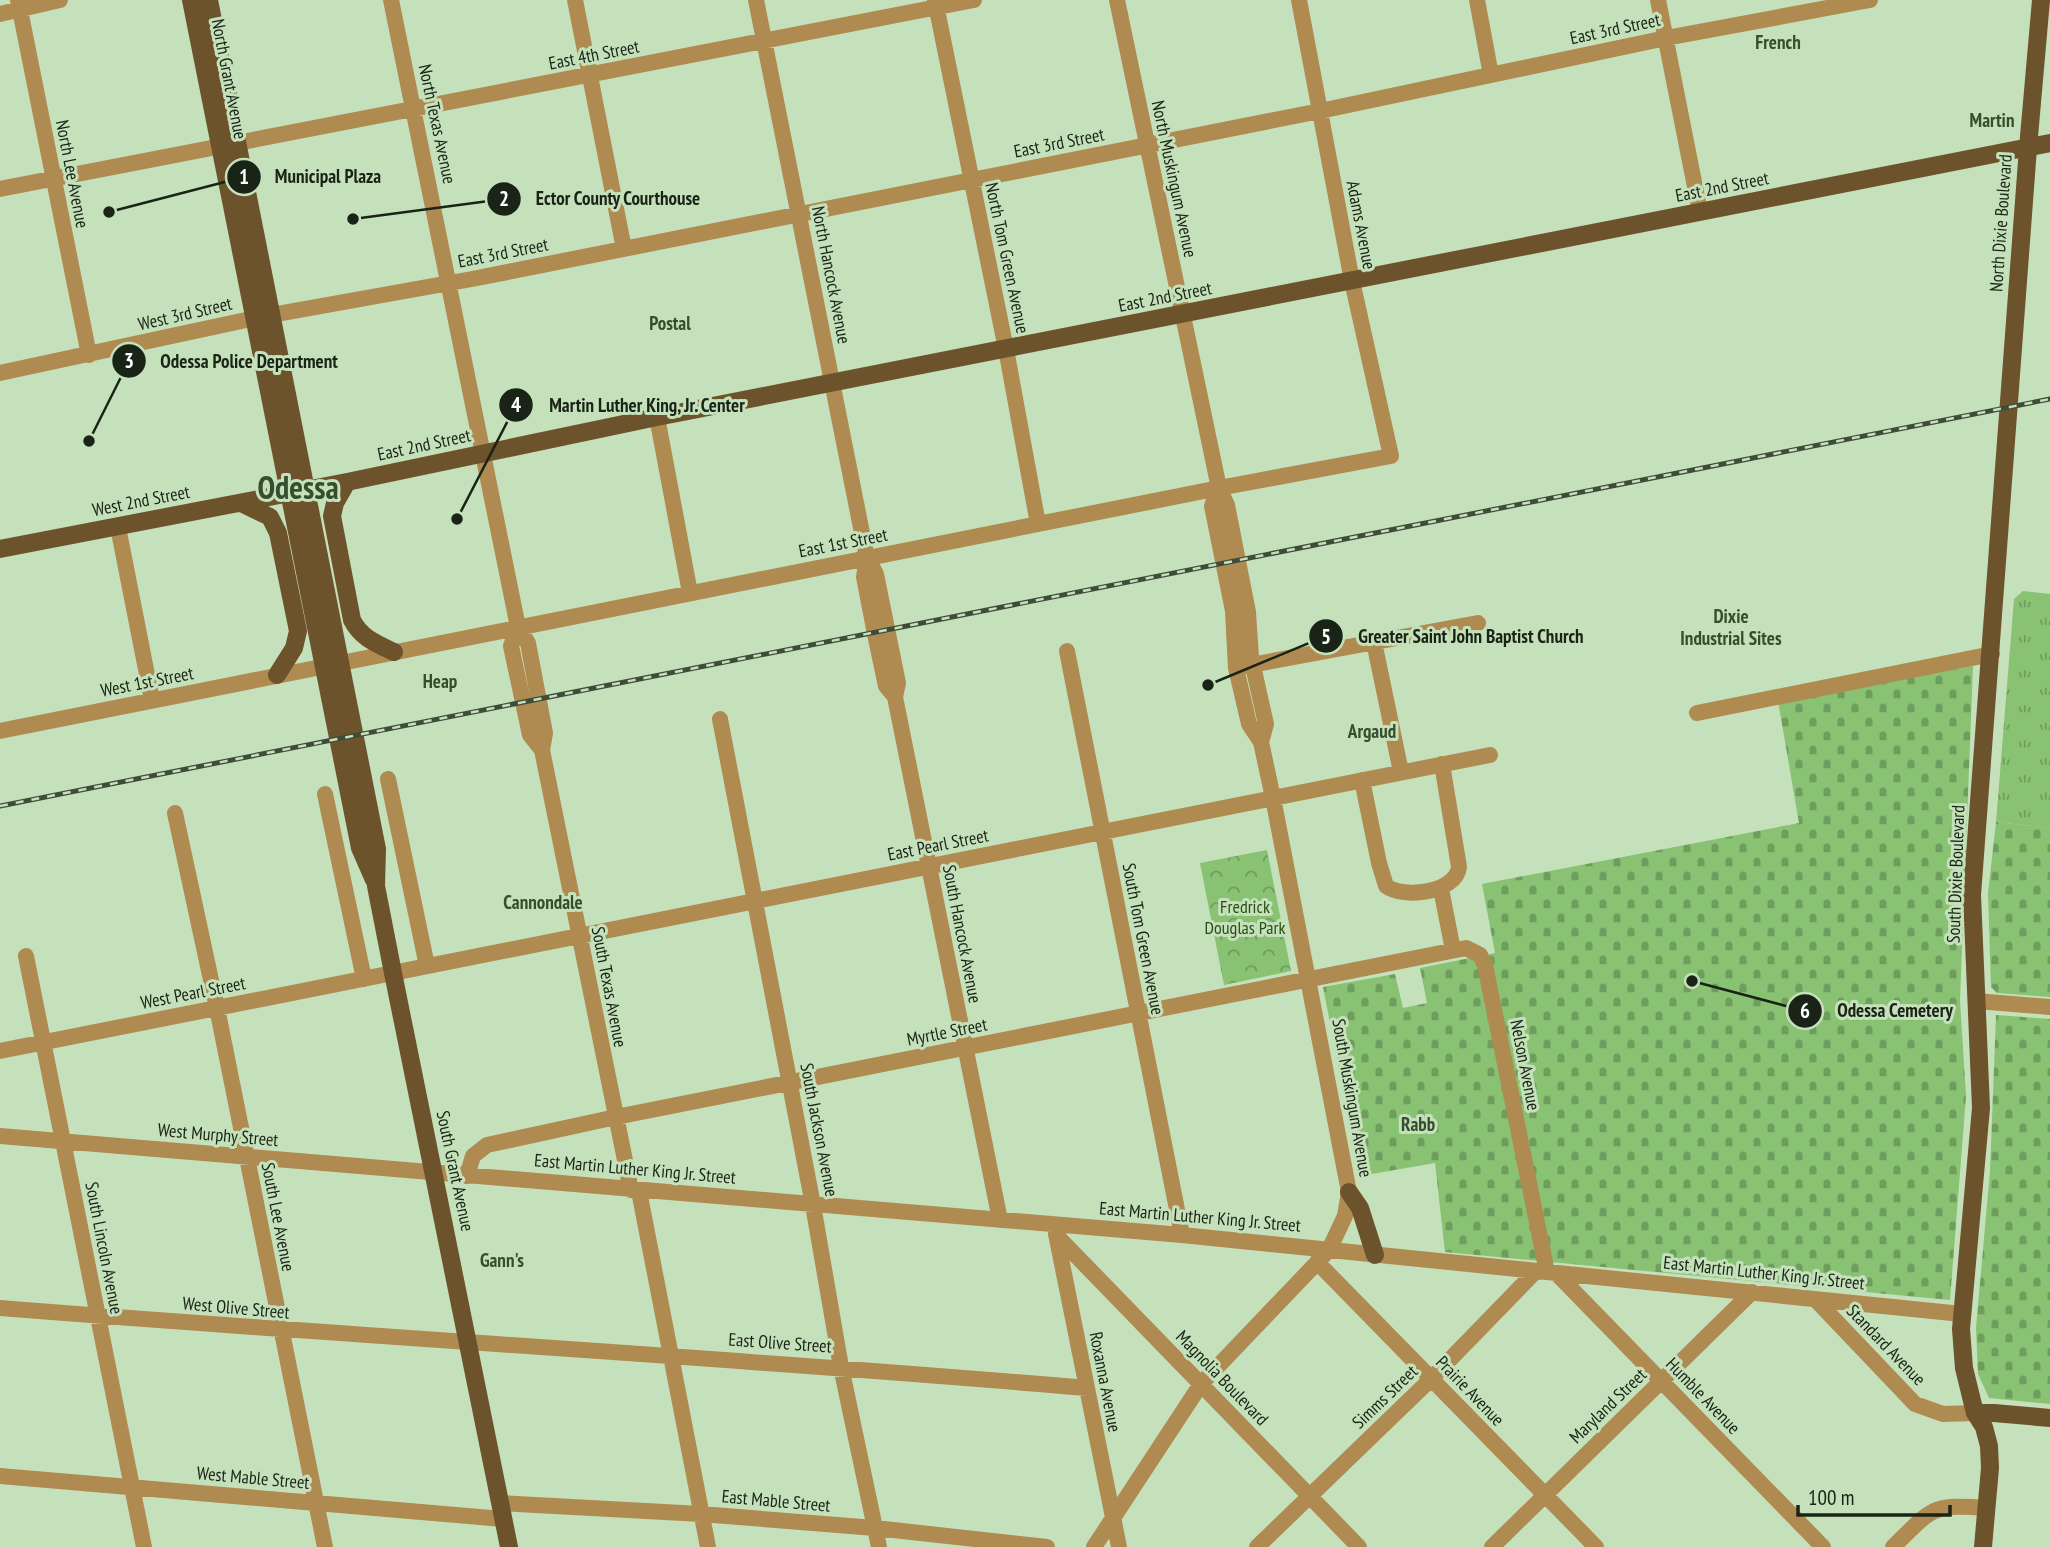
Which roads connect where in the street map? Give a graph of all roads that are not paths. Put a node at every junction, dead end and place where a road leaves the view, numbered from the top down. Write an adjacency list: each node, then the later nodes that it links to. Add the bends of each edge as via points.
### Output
1 (60, 0): 16 (street)
2 (191, 0): 25 (main road, North Grant Avenue)
3 (209, 0): 25 (main road, North Grant Avenue)
4 (391, 0): 22 (street, North Texas Avenue)
5 (575, 0): 20 (street)
6 (756, 0): 19 (street, North Hancock Avenue)
7 (974, 0): 15 (street, East 4th Street)
8 (1117, 0): 26 (street, North Muskingum Avenue)
9 (1298, 0): 23 (street, Adams Avenue)
10 (1477, 0): 21 (street)
11 (1658, 0): 18 (street)
12 (1870, 0): 14 (street, East 3rd Street)
13 (2041, 0): 27 (main road, North Dixie Boulevard)
14 (1838, 3): 18 (street, East 3rd Street)
15 (936, 4): 19 (street, East 4th Street); 29 (street, North Tom Green Avenue)
16 (19, 5): 17 (street); 28 (street, North Lee Avenue)
17 (0, 14)
18 (1666, 38): 21 (street, East 3rd Street); 31 (street)
19 (764, 41): 20 (street, East 4th Street); 32 (street, North Hancock Avenue)
20 (590, 75): 22 (street, East 4th Street); 33 (street)
21 (1492, 75): 23 (street, East 3rd Street)
22 (414, 110): 25 (street, East 4th Street); 35 (street, North Texas Avenue)
23 (1320, 111): 26 (street, East 3rd Street); 34 (street, Adams Avenue)
24 (2050, 143): 27 (main road, East 2nd Street)
25 (229, 145): 28 (street, East 4th Street); 37 (main road, North Grant Avenue)
26 (1146, 146): 29 (street, East 3rd Street); 36 (street, North Muskingum Avenue)
27 (2028, 148): 31 (main road, East 2nd Street); 42 (main road, North Dixie Boulevard)
28 (53, 178): 30 (street, East 4th Street); 39 (street, North Lee Avenue)
29 (971, 180): 32 (street, East 3rd Street); 38 (street, North Tom Green Avenue)
30 (0, 189)
31 (1700, 212): 34 (main road, East 2nd Street)
32 (799, 215): 33 (street, East 3rd Street); 41 (street, North Hancock Avenue)
33 (624, 249): 35 (street, East 3rd Street)
34 (1352, 281): 36 (main road, East 2nd Street); 45 (street, Adams Avenue)
35 (449, 284): 37 (street, East 3rd Street); 44 (street, North Texas Avenue)
36 (1184, 315): 38 (main road, East 2nd Street); 47 (street, North Muskingum Avenue)
37 (263, 317): 39 (street, West 3rd Street); 48 (main road, North Grant Avenue)
38 (1006, 349): 41 (main road, East 2nd Street); 50 (street, North Tom Green Avenue)
39 (89, 355): 40 (street, West 3rd Street)
40 (0, 373)
41 (833, 383): 43 (main road, East 2nd Street); 53 (street, North Hancock Avenue)
42 (2009, 407): 61 (main road, South Dixie Boulevard)
43 (657, 417): 44 (main road, East 2nd Street); 55 (street)
44 (484, 454): 46 (main road, East 2nd Street); 57 (street, North Texas Avenue)
45 (1391, 456): 47 (street, East 1st Street)
46 (347, 482): 48 (main road, East 2nd Street); 60 (main road, via 332,516 352,620 369,640)
47 (1219, 488): 50 (street, East 1st Street); 54 (street, North Muskingum Avenue, via 1227,505)
48 (297, 491): 49 (main road, West 2nd Street); 62 (main road, North Grant Avenue)
49 (241, 503): 51 (main road, West 2nd Street); 66 (main road, via 274,522 281,547 298,631 294,648)
50 (1038, 524): 53 (street, East 1st Street)
51 (118, 527): 52 (main road, West 2nd Street); 67 (street)
52 (0, 549)
53 (867, 558): 55 (street, East 1st Street); 81 (street, South Hancock Avenue, via 864,577 875,634 886,686 895,697)
54 (1230, 562): 63 (street, South Muskingum Avenue, via 1248,612); 64 (street, South Muskingum Avenue)
55 (690, 593): 57 (street, East 1st Street)
56 (1478, 622): 58 (street)
57 (518, 627): 60 (street, East 1st Street); 84 (street, South Texas Avenue, via 511,646 530,735 542,750)
58 (1374, 642): 63 (street); 74 (street)
59 (1067, 651): 80 (street, South Tom Green Avenue)
60 (394, 652): 65 (street, East 1st Street)
61 (1992, 654): 68 (street); 91 (main road, South Dixie Boulevard, via 1972,895)
62 (331, 660): 88 (main road, South Grant Avenue, via 360,848 376,886)
63 (1253, 665): 64 (street); 71 (street, South Muskingum Avenue, via 1266,724)
64 (1236, 668): 71 (street, South Muskingum Avenue, via 1249,724)
65 (303, 671): 66 (street, West 1st Street)
66 (277, 675): 67 (street, West 1st Street)
67 (152, 701): 70 (street, West 1st Street)
68 (1696, 713)
69 (720, 719): 83 (street, South Jackson Avenue)
70 (0, 731)
71 (1261, 742): 78 (street, South Muskingum Avenue)
72 (1490, 754): 73 (street, East Pearl Street)
73 (1442, 764): 74 (street, East Pearl Street); 82 (street, via 1459,867 1454,881)
74 (1401, 772): 76 (street, East Pearl Street)
75 (388, 779): 87 (street)
76 (1362, 780): 78 (street, East Pearl Street); 82 (street, via 1386,886 1397,892)
77 (325, 794): 89 (street)
78 (1273, 798): 80 (street, East Pearl Street); 90 (street, South Muskingum Avenue)
79 (175, 813): 93 (street, South Lee Avenue)
80 (1102, 832): 81 (street, East Pearl Street); 94 (street, South Tom Green Avenue)
81 (929, 866): 83 (street, East Pearl Street); 96 (street, South Hancock Avenue)
82 (1441, 889): 85 (street)
83 (755, 901): 84 (street, East Pearl Street); 98 (street, South Jackson Avenue)
84 (580, 936): 87 (street, East Pearl Street); 99 (street, South Texas Avenue)
85 (1453, 950): 90 (street, Myrtle Street); 114 (street, Nelson Avenue, via 1473,951 1485,965)
86 (26, 956): 95 (street, South Lincoln Avenue)
87 (427, 966): 88 (street, East Pearl Street)
88 (393, 973): 89 (street, West Pearl Street); 103 (main road, South Grant Avenue)
89 (364, 979): 93 (street, West Pearl Street)
90 (1310, 980): 94 (street, Myrtle Street); 106 (street, South Muskingum Avenue)
91 (1976, 1001): 92 (street); 118 (main road, South Dixie Boulevard, via 1980,1108)
92 (2050, 1007)
93 (217, 1008): 95 (street, West Pearl Street); 102 (street, South Lee Avenue)
94 (1139, 1013): 96 (street, Myrtle Street); 110 (street, South Tom Green Avenue)
95 (43, 1042): 97 (street, West Pearl Street); 101 (street, South Lincoln Avenue)
96 (965, 1048): 98 (street, Myrtle Street); 108 (street, South Hancock Avenue)
97 (0, 1051)
98 (790, 1082): 99 (street, Myrtle Street); 107 (street, South Jackson Avenue)
99 (616, 1117): 104 (street, Myrtle Street, via 487,1145 473,1156); 105 (street, South Texas Avenue)
100 (0, 1136): 101 (street, West Murphy Street)
101 (63, 1142): 102 (street, West Murphy Street); 119 (street, South Lincoln Avenue)
102 (247, 1157): 103 (street, West Murphy Street); 120 (street, South Lee Avenue)
103 (433, 1173): 104 (street, East Martin Luther King Jr. Street); 121 (main road, South Grant Avenue)
104 (467, 1177): 105 (street, East Martin Luther King Jr. Street)
105 (635, 1190): 107 (street, East Martin Luther King Jr. Street); 122 (street, South Texas Avenue)
106 (1349, 1192): 111 (street, South Muskingum Avenue, via 1345,1216); 112 (main road, via 1360,1208)
107 (813, 1205): 108 (street, East Martin Luther King Jr. Street); 123 (street, South Jackson Avenue)
108 (1000, 1220): 109 (street, East Martin Luther King Jr. Street)
109 (1055, 1230): 110 (street, East Martin Luther King Jr. Street); 126 (street, Magnolia Boulevard); 127 (street, Roxanna Avenue)
110 (1182, 1235): 111 (street, East Martin Luther King Jr. Street)
111 (1329, 1250): 112 (street, East Martin Luther King Jr. Street); 113 (street, South Muskingum Avenue)
112 (1374, 1255): 114 (street, East Martin Luther King Jr. Street)
113 (1317, 1262): 124 (street, Prairie Avenue); 126 (street, South Muskingum Avenue)
114 (1546, 1272): 115 (street, East Martin Luther King Jr. Street); 124 (street, Simms Street); 125 (street, Humble Avenue)
115 (1752, 1292): 116 (street, East Martin Luther King Jr. Street); 125 (street, Maryland Street)
116 (1815, 1299): 118 (street, East Martin Luther King Jr. Street); 128 (street, Standard Avenue, via 1915,1404 1942,1414)
117 (0, 1308): 119 (street, West Olive Street)
118 (1962, 1314): 128 (main road, South Dixie Boulevard, via 1964,1368)
119 (98, 1316): 120 (street, West Olive Street); 131 (street, South Lincoln Avenue)
120 (282, 1331): 121 (street, West Olive Street); 134 (street, South Lee Avenue)
121 (469, 1344): 122 (street, East Olive Street); 136 (main road, South Grant Avenue)
122 (670, 1355): 123 (street, East Olive Street); 137 (street, South Texas Avenue)
123 (841, 1367): 127 (street, East Olive Street); 139 (street, South Jackson Avenue)
124 (1431, 1379): 132 (street, Prairie Avenue); 133 (street, Simms Street)
125 (1661, 1381): 132 (street, Maryland Street); 152 (street, Humble Avenue)
126 (1201, 1384): 133 (street, Magnolia Boulevard); 138 (street, South Muskingum Avenue)
127 (1087, 1388): 138 (street, Roxanna Avenue)
128 (1975, 1413): 129 (main road); 135 (main road, South Dixie Boulevard, via 1989,1446)
129 (2050, 1418)
130 (0, 1476): 131 (street, West Mable Street)
131 (132, 1488): 134 (street, West Mable Street); 141 (street, South Lincoln Avenue)
132 (1545, 1495): 150 (street, Maryland Street); 151 (street, Prairie Avenue)
133 (1310, 1496): 148 (street, Simms Street); 149 (street, Magnolia Boulevard)
134 (316, 1503): 136 (street, West Mable Street); 142 (street, South Lee Avenue)
135 (1987, 1508): 153 (street, via 1939,1507); 154 (main road, South Dixie Boulevard)
136 (502, 1511): 137 (street, East Mable Street); 143 (main road, South Grant Avenue)
137 (701, 1514): 139 (street, East Mable Street); 144 (street, South Texas Avenue)
138 (1113, 1518): 140 (street, Roxanna Avenue); 147 (street, South Muskingum Avenue)
139 (875, 1528): 145 (street, South Jackson Avenue); 146 (street, East Mable Street)
140 (1119, 1546)
141 (144, 1547)
142 (325, 1547)
143 (509, 1547)
144 (708, 1547)
145 (879, 1547)
146 (1048, 1547)
147 (1094, 1547)
148 (1257, 1547)
149 (1359, 1547)
150 (1492, 1547)
151 (1596, 1547)
152 (1823, 1547)
153 (1893, 1547)
154 (1983, 1547)

